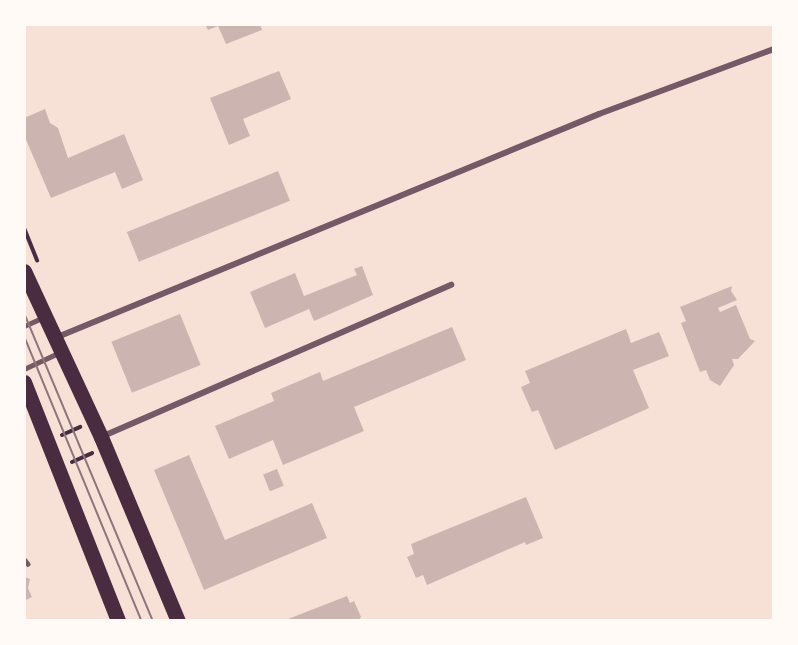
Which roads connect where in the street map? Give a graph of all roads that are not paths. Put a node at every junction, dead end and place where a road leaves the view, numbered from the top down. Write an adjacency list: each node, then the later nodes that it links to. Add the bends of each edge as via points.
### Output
1 (774, 49): 6 (street, via 412,190)
2 (24, 271): 4 (main road)
3 (451, 285): 9 (street)
4 (44, 317): 5 (lane); 6 (main road)
5 (24, 326)
6 (57, 345): 7 (lane); 9 (main road)
7 (24, 369)
8 (24, 382): 12 (main road)
9 (101, 437): 13 (main road)
10 (24, 559): 11 (lane)
11 (28, 564)
12 (118, 621)
13 (178, 621)

